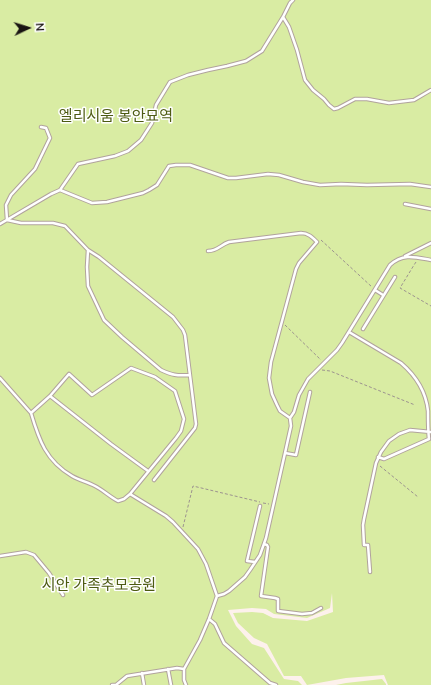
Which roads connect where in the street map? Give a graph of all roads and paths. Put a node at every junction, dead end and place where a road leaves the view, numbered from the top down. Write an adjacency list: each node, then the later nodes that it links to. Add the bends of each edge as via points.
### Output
1 (293, 0): 2 (lane)
2 (283, 17): 3 (lane, via 289,27 305,80 334,109 355,99 389,103 414,100); 6 (lane, via 262,51 246,61 170,82 156,105 152,123 141,140 128,151 115,156 78,164)
3 (431, 90)
4 (41, 126): 9 (lane, via 46,128 50,138 35,169 12,194 6,205)
5 (431, 187): 6 (lane, via 410,184 320,185 268,174 228,178 190,165 176,165 169,166 157,185 149,190 107,202 92,203)
6 (60, 190): 9 (lane)
7 (405, 204): 8 (lane)
8 (431, 209)
9 (7, 220): 10 (lane); 13 (lane, via 65,226)
10 (0, 224)
11 (317, 242): 14 (lane, via 309,235 301,233 229,242 217,250); 19 (path, via 320,239); 22 (lane, via 299,262)
12 (431, 244): 16 (lane)
13 (88, 250): 27 (lane, via 172,316 185,335); 27 (lane, via 88,286 104,320 161,370 177,376)
14 (208, 251)
15 (417, 257): 16 (lane); 17 (lane); 21 (path, via 400,288)
16 (401, 258): 19 (lane, via 390,265)
17 (431, 260)
18 (395, 277): 20 (lane)
19 (375, 290): 20 (lane); 24 (lane)
20 (383, 295): 23 (lane)
21 (431, 306)
22 (281, 321): 25 (path); 33 (lane, via 271,362 270,378 272,394 280,411)
23 (363, 329)
24 (349, 332): 25 (lane); 34 (lane, via 401,363 412,374 422,389)
25 (324, 363): 26 (lane)
26 (318, 369): 31 (path, via 330,371); 33 (lane, via 308,379)
27 (189, 375): 39 (lane, via 196,419 194,428)
28 (0, 378): 32 (lane)
29 (310, 392): 35 (lane, via 296,455)
30 (50, 396): 32 (lane); 38 (lane); 38 (lane, via 69,374 92,395 131,368 155,377 175,390 184,419 183,425 176,438)
31 (415, 405)
32 (31, 413): 40 (lane, via 40,440 56,466 71,476 94,485 118,501)
33 (290, 418): 35 (lane, via 291,426)
34 (430, 432): 36 (lane, via 429,439 384,459); 36 (lane, via 410,430 399,434 388,441)
35 (285, 453): 42 (lane)
36 (378, 457): 37 (lane)
37 (376, 463): 41 (path); 48 (lane, via 363,525)
38 (148, 471): 40 (lane)
39 (154, 480)
40 (130, 494): 44 (lane, via 166,516)
41 (418, 497)
42 (273, 505): 44 (path, via 193,486); 45 (lane)
43 (260, 506): 47 (lane, via 247,561)
44 (182, 532): 50 (lane, via 202,556)
45 (264, 544): 47 (lane); 51 (lane, via 268,547 261,596 278,599 278,611 302,614 312,613)
46 (0, 556): 49 (lane, via 26,552 34,555)
47 (255, 562): 50 (lane, via 245,577 229,591)
48 (370, 572)
49 (63, 595)
50 (217, 596): 52 (lane)
51 (321, 608)
52 (209, 619): 54 (lane); 60 (lane, via 215,624 224,643 270,683)
53 (168, 669): 54 (lane); 55 (lane); 58 (lane)
54 (184, 669): 59 (lane)
55 (142, 673): 56 (lane, via 127,676); 57 (lane)
56 (112, 685)
57 (144, 685)
58 (171, 685)
59 (186, 685)
60 (276, 685)

